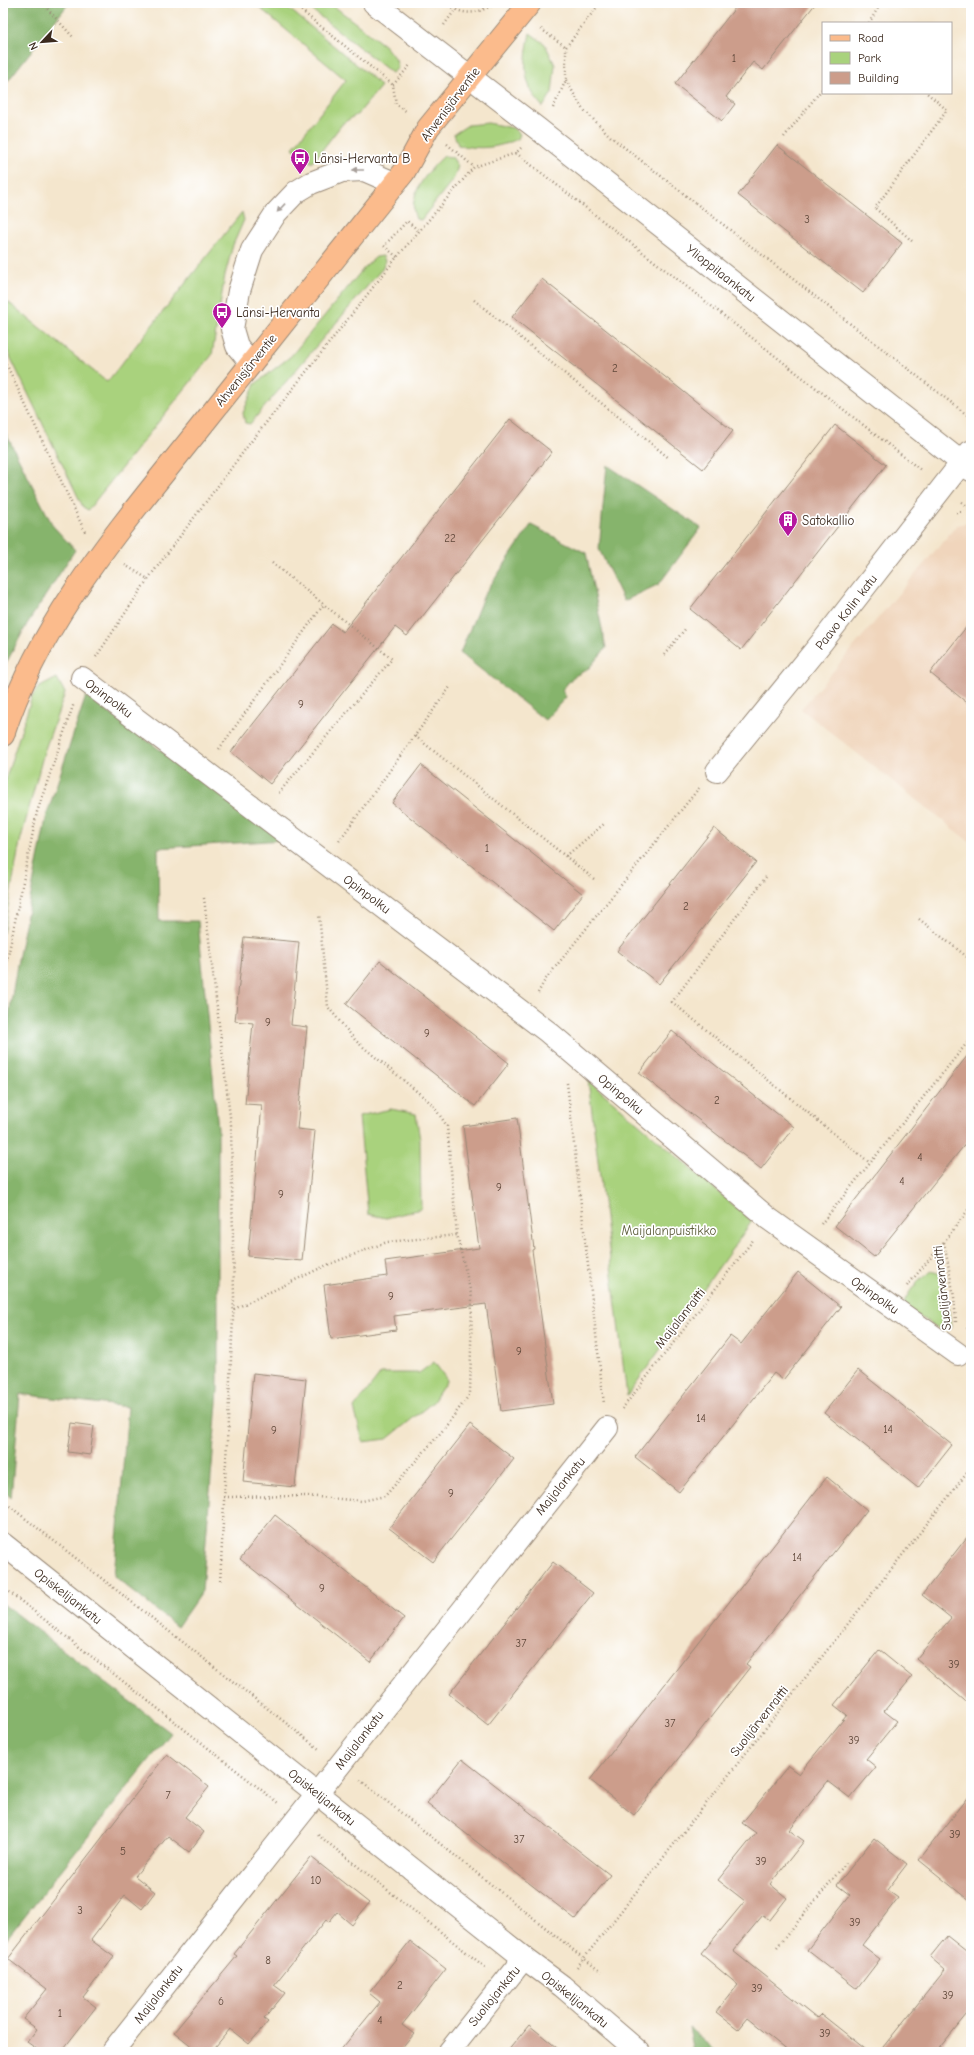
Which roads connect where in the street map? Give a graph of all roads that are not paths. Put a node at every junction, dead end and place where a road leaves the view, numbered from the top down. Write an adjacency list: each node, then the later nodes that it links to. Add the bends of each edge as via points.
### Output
1 (374, 3): 3 (street, Ylioppilaankatu)
2 (530, 3): 3 (main road, Ahvenisjärventie)
3 (470, 76): 4 (main road, Ahvenisjärventie, via 428,128 404,172); 6 (street, Ylioppilaankatu)
4 (394, 183): 5 (main road, Ahvenisjärventie); 5 (street, one-way to 5, via 364,170 342,170 310,183 296,192 276,213 252,250 239,291 232,329 238,346)
5 (251, 363): 8 (main road, Ahvenisjärventie, via 102,550 45,637 14,700)
6 (968, 461): 9 (street, Paavo Kolin katu, via 942,486 822,642)
7 (82, 678): 10 (street, Opinpolku, via 261,814 319,867 548,1032 769,1219)
8 (3, 735)
9 (717, 771)
10 (958, 1354)
11 (607, 1428): 13 (street, Maijalankatu)
12 (3, 1544): 13 (street, Opiskelijankatu)
13 (317, 1794): 14 (street, Opiskelijankatu); 15 (street, Maijalankatu)
14 (524, 1958): 16 (street, Suoliojankatu); 17 (street, Opiskelijankatu, via 562,1986)
15 (112, 2052)
16 (449, 2052)
17 (639, 2052)

